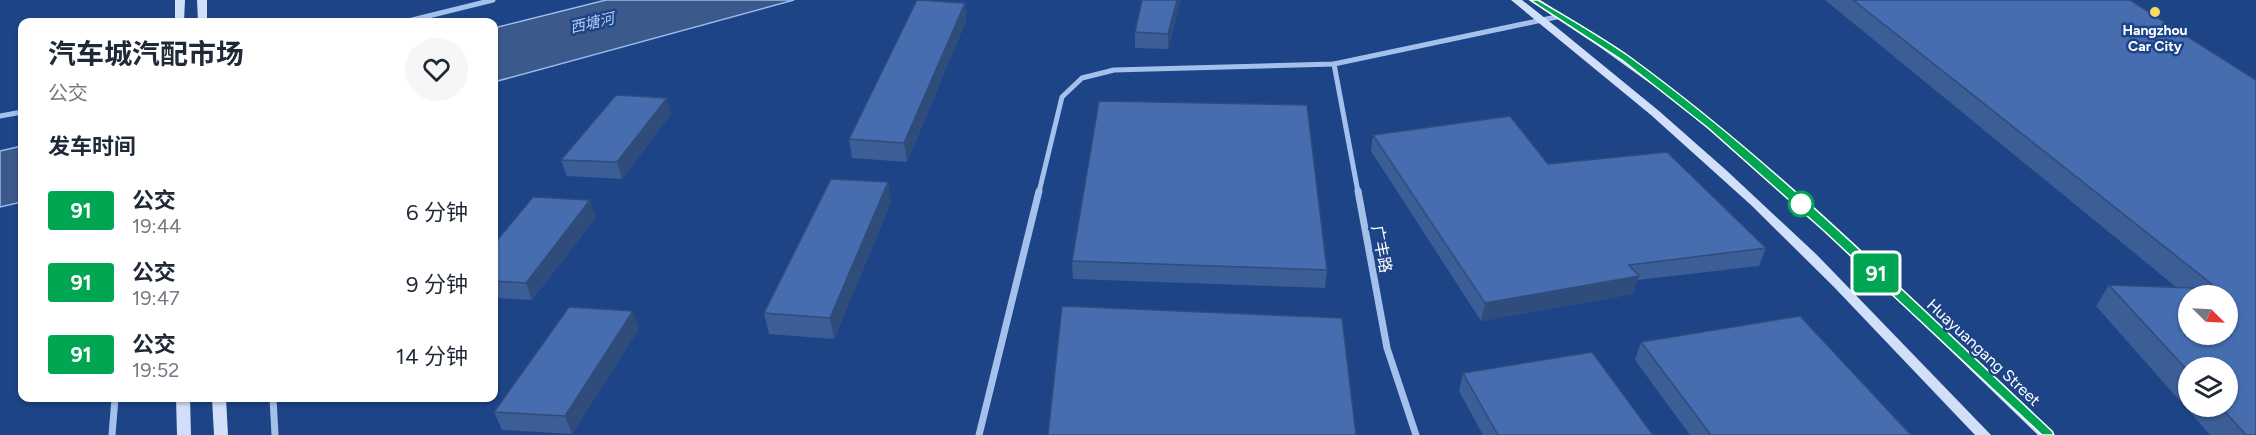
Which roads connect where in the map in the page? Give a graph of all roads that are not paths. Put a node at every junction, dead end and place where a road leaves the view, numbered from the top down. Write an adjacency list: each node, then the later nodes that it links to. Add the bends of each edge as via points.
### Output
1 (180, 0): 7 (street)
2 (202, 0): 8 (street)
3 (493, 0): 9 (street)
4 (1516, 0): 10 (street)
5 (1534, 0): 6 (street, Huayuangang Street)
6 (1561, 16): 10 (street); 25 (street, Huayuangang Street, via 1625,58 1712,126 1829,228)
7 (180, 18)
8 (203, 18)
9 (420, 18)
10 (1543, 21): 11 (street); 24 (street, via 1670,124 1788,234)
11 (1334, 64): 22 (street, via 1114,70 1082,78 1062,97); 23 (street, 广丰路, via 1387,348)
12 (18, 113): 13 (street)
13 (0, 116)
14 (115, 402): 18 (street)
15 (183, 402): 19 (street)
16 (219, 402): 20 (street)
17 (273, 402): 21 (street)
18 (112, 435)
19 (184, 435)
20 (221, 435)
21 (275, 435)
22 (979, 435)
23 (1416, 435)
24 (1984, 435)
25 (2047, 435)

